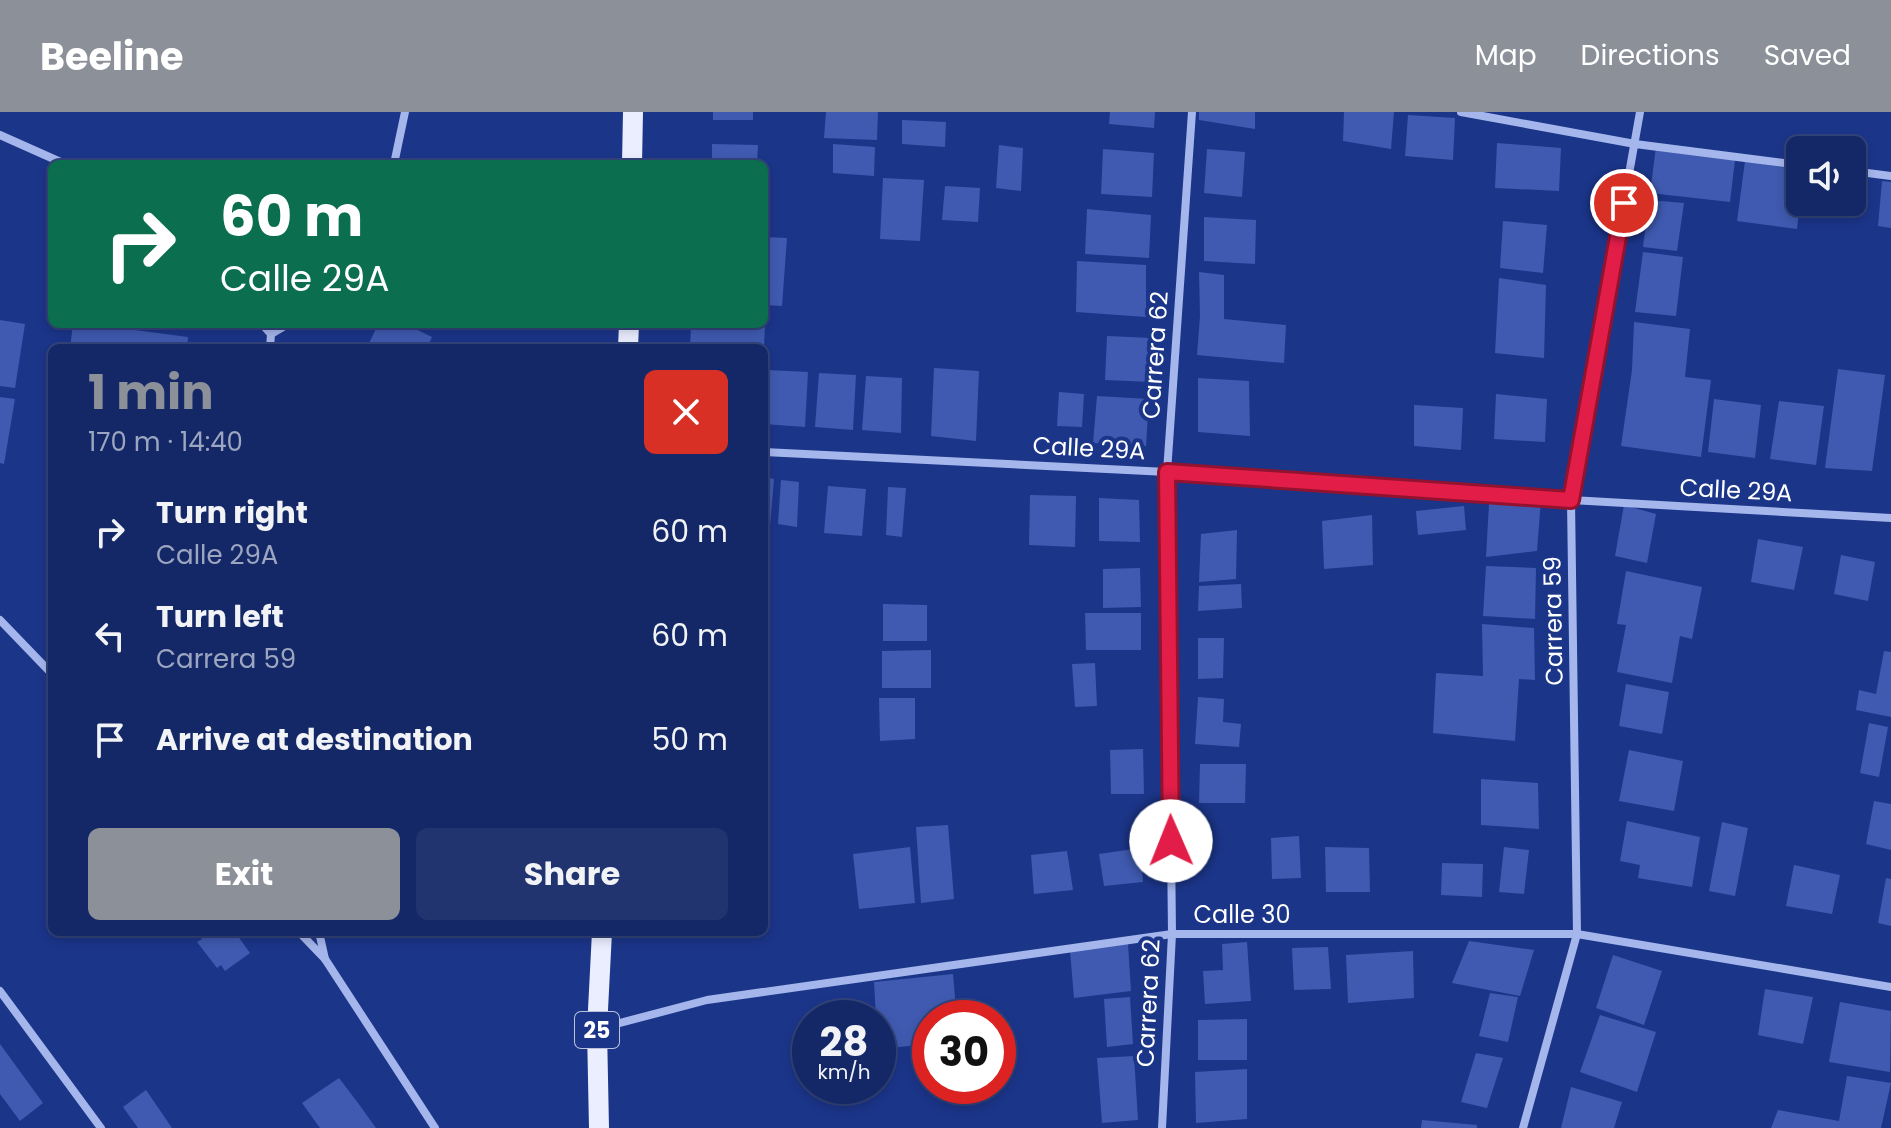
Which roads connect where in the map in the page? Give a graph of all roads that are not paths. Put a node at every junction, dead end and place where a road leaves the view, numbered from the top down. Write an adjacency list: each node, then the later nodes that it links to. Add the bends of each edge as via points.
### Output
1 (405, 112): 9 (street)
2 (633, 112): 10 (main road)
3 (1192, 112): 19 (street, Carrera 62)
4 (1461, 112): 7 (street)
5 (1640, 112): 7 (street, Carrera 59)
6 (0, 135): 8 (street)
7 (1635, 144): 11 (street); 20 (street, Carrera 59)
8 (56, 160)
9 (395, 160)
10 (632, 160)
11 (1786, 163)
12 (1866, 173): 13 (street)
13 (1891, 176)
14 (266, 328): 16 (street)
15 (281, 328): 16 (street)
16 (271, 334): 17 (street)
17 (270, 344)
18 (768, 452): 19 (street, Calle 29A)
19 (1167, 472): 20 (street, Calle 29A); 24 (street, Carrera 62)
20 (1571, 500): 21 (street, Calle 29A); 25 (street, Carrera 59)
21 (1891, 518)
22 (0, 620): 23 (street)
23 (48, 670)
24 (1172, 934): 25 (street, Calle 30); 32 (street, Calle 30, via 707,1000); 36 (street, Carrera 62)
25 (1577, 934): 30 (street, Calle 30); 37 (street, Carrera 59)
26 (303, 936): 29 (street)
27 (320, 936): 29 (street)
28 (602, 936): 32 (main road, 25)
29 (325, 959): 34 (street)
30 (1891, 987)
31 (0, 991): 33 (street)
32 (597, 1029): 35 (main road, 25)
33 (101, 1128)
34 (435, 1128)
35 (599, 1128)
36 (1162, 1128)
37 (1523, 1128)

